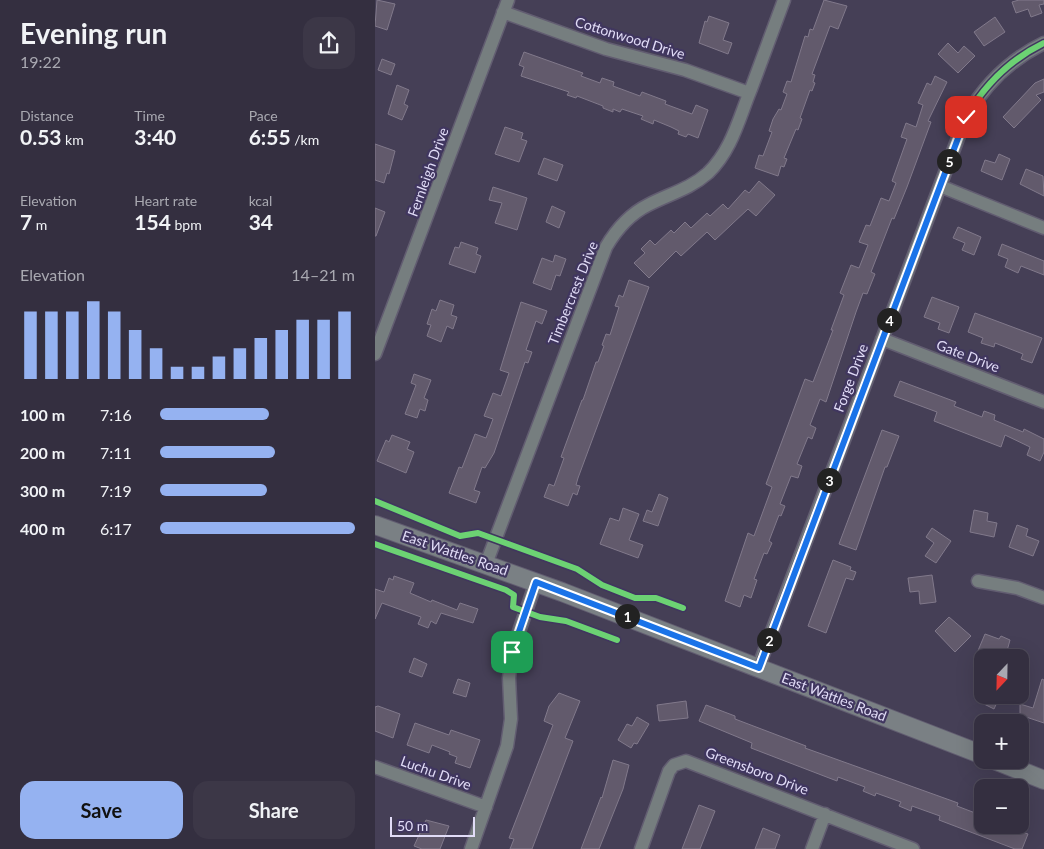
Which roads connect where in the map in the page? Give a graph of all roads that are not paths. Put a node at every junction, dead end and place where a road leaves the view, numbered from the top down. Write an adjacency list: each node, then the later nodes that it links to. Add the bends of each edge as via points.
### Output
1 (784, 0): 4 (street, Timbercrest Drive)
2 (506, 6): 4 (street, Cottonwood Drive, via 606,49 685,70); 8 (street, Fernleigh Drive)
3 (1044, 44): 5 (street, Forge Drive, via 1012,62 983,90 966,117)
4 (749, 93): 11 (street, Timbercrest Drive, via 731,141 710,171 687,188 647,205 614,234 606,247)
5 (939, 186): 6 (street); 7 (street, Forge Drive)
6 (1044, 228)
7 (882, 340): 9 (street, Gate Drive); 15 (street, Forge Drive)
8 (375, 354)
9 (1044, 402)
10 (375, 525): 11 (main road, East Wattles Road)
11 (486, 564): 13 (main road, East Wattles Road)
12 (978, 581): 14 (street, via 1017,588)
13 (536, 582): 15 (main road, East Wattles Road); 20 (street, via 512,652 510,733)
14 (1044, 598)
15 (759, 668): 16 (main road, East Wattles Road)
16 (974, 752)
17 (375, 767): 20 (street, Luchu Drive)
18 (1016, 769): 19 (main road)
19 (1044, 780)
20 (486, 807): 22 (street)
21 (825, 814): 23 (street, Greensboro Drive, via 692,762 679,762 669,771); 24 (street); 25 (street, Greensboro Drive)
22 (471, 849)
23 (641, 849)
24 (812, 849)
25 (913, 849)

